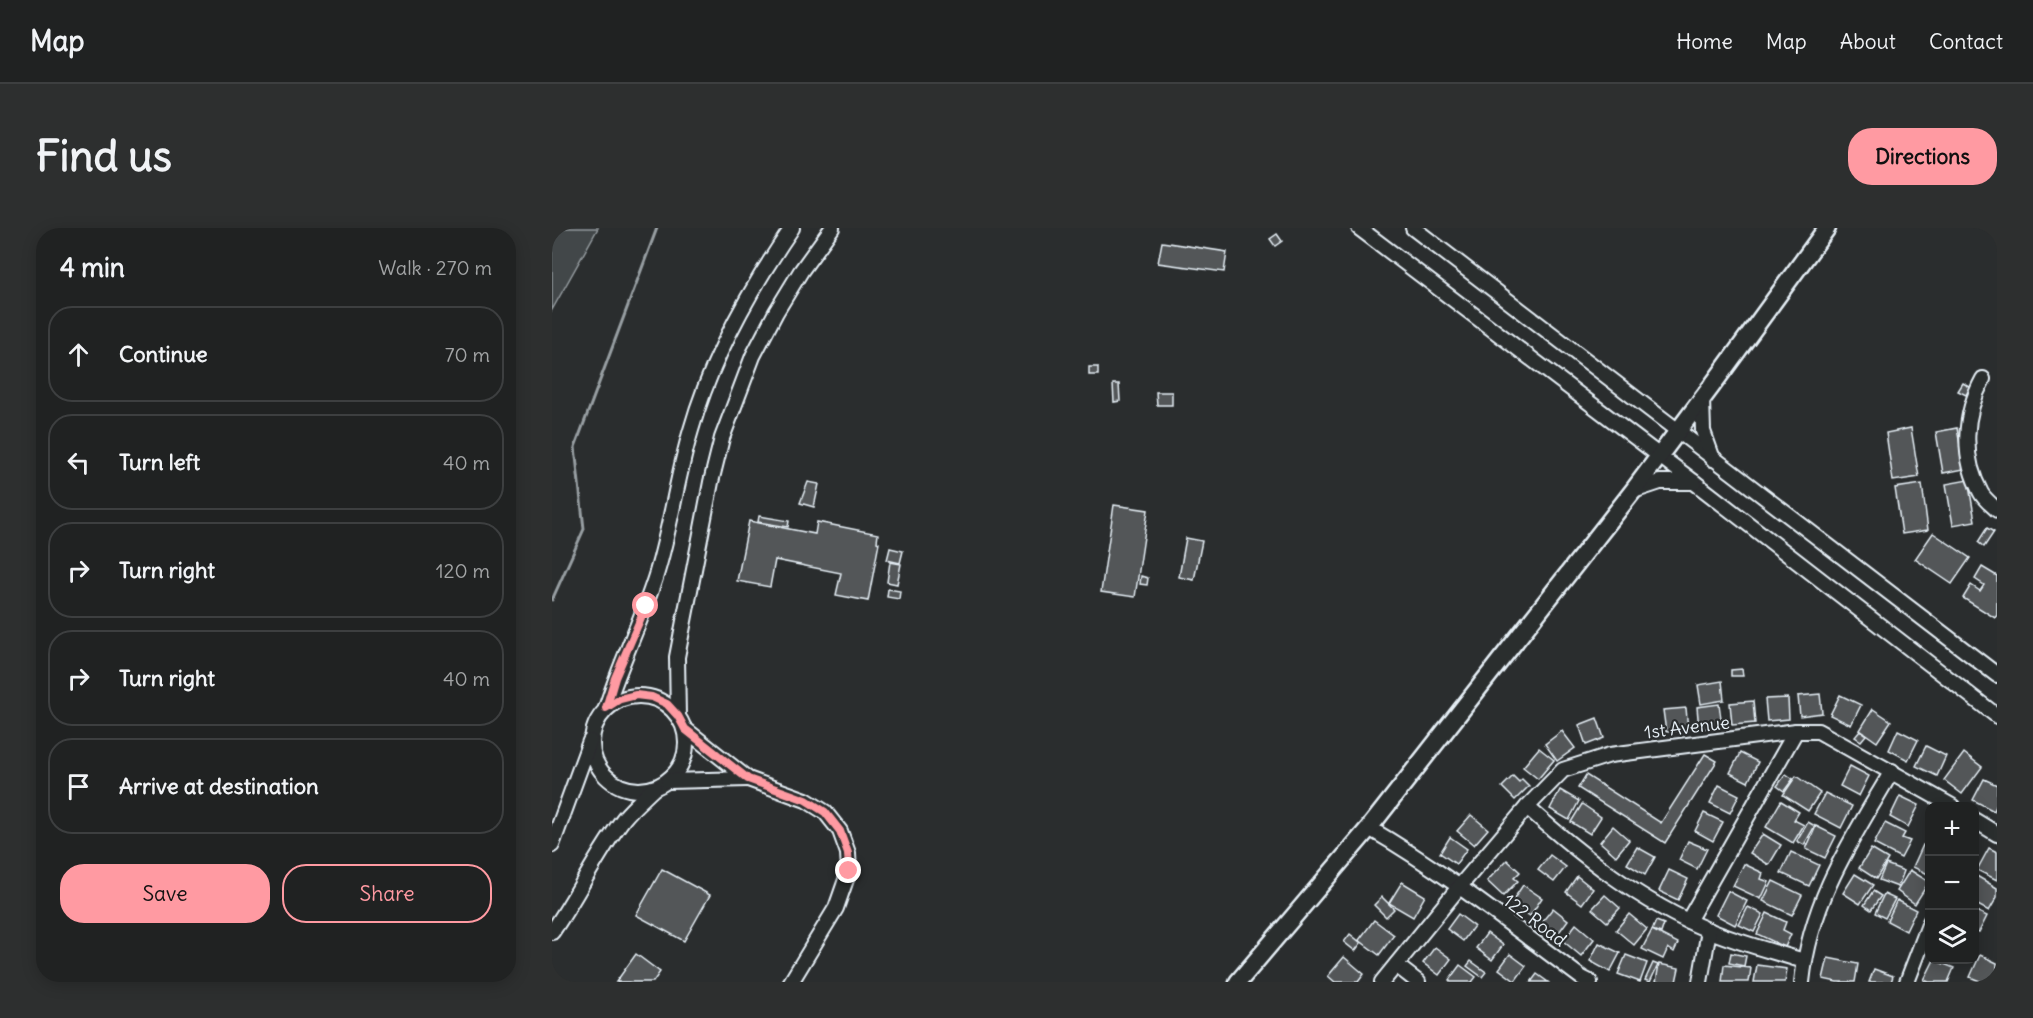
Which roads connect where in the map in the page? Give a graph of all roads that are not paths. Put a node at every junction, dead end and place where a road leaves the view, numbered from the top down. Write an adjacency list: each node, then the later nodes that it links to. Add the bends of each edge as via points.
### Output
1 (792, 228): 15 (street, via 748,298 706,387 691,428 657,571)
2 (832, 228): 16 (street, via 801,271 758,347 722,438 676,657)
3 (1359, 228): 9 (street)
4 (1413, 228): 8 (street)
5 (1827, 228): 7 (main road)
6 (1983, 379): 13 (street, via 1967,425 1969,463 1981,494)
7 (1702, 399): 8 (main road); 10 (street, via 1703,431)
8 (1676, 431): 9 (main road); 10 (street)
9 (1658, 456): 11 (street); 12 (main road)
10 (1713, 459): 14 (street)
11 (1694, 482): 12 (street, via 1660,482); 17 (street)
12 (1632, 491): 28 (main road)
13 (1997, 510)
14 (1997, 675)
15 (606, 708): 16 (street, via 636,695 667,704); 20 (street)
16 (678, 716): 18 (street)
17 (1997, 716)
18 (685, 729): 22 (street); 23 (street, via 684,757)
19 (1796, 731): 21 (street, 1st Avenue, via 1818,731); 26 (street, 1st Avenue, via 1610,755 1563,770); 32 (street)
20 (592, 736): 24 (street, via 598,767 609,779 622,787); 30 (street)
21 (1892, 771): 25 (street, 1st Avenue); 36 (street, via 1834,869 1810,932)
22 (748, 779): 23 (street); 38 (street, via 806,800 825,812 840,831 848,853 849,871 836,908)
23 (668, 781): 24 (street)
24 (654, 788): 34 (street, via 626,815)
25 (1944, 802)
26 (1527, 807): 31 (street, 1st Avenue); 32 (street, via 1625,885)
27 (1979, 825): 29 (street)
28 (1369, 828): 31 (street, 122 Road); 39 (main road)
29 (1997, 834)
30 (552, 845)
31 (1460, 886): 37 (street, 1st Avenue); 42 (street, 122 Road)
32 (1688, 921): 33 (street)
33 (1709, 930): 36 (street); 43 (street)
34 (552, 932)
35 (1925, 933): 45 (street)
36 (1804, 961): 44 (street)
37 (1396, 965): 40 (street, 1st Avenue); 41 (street)
38 (791, 982)
39 (1238, 982)
40 (1382, 982)
41 (1418, 982)
42 (1590, 982)
43 (1700, 982)
44 (1802, 982)
45 (1907, 982)

